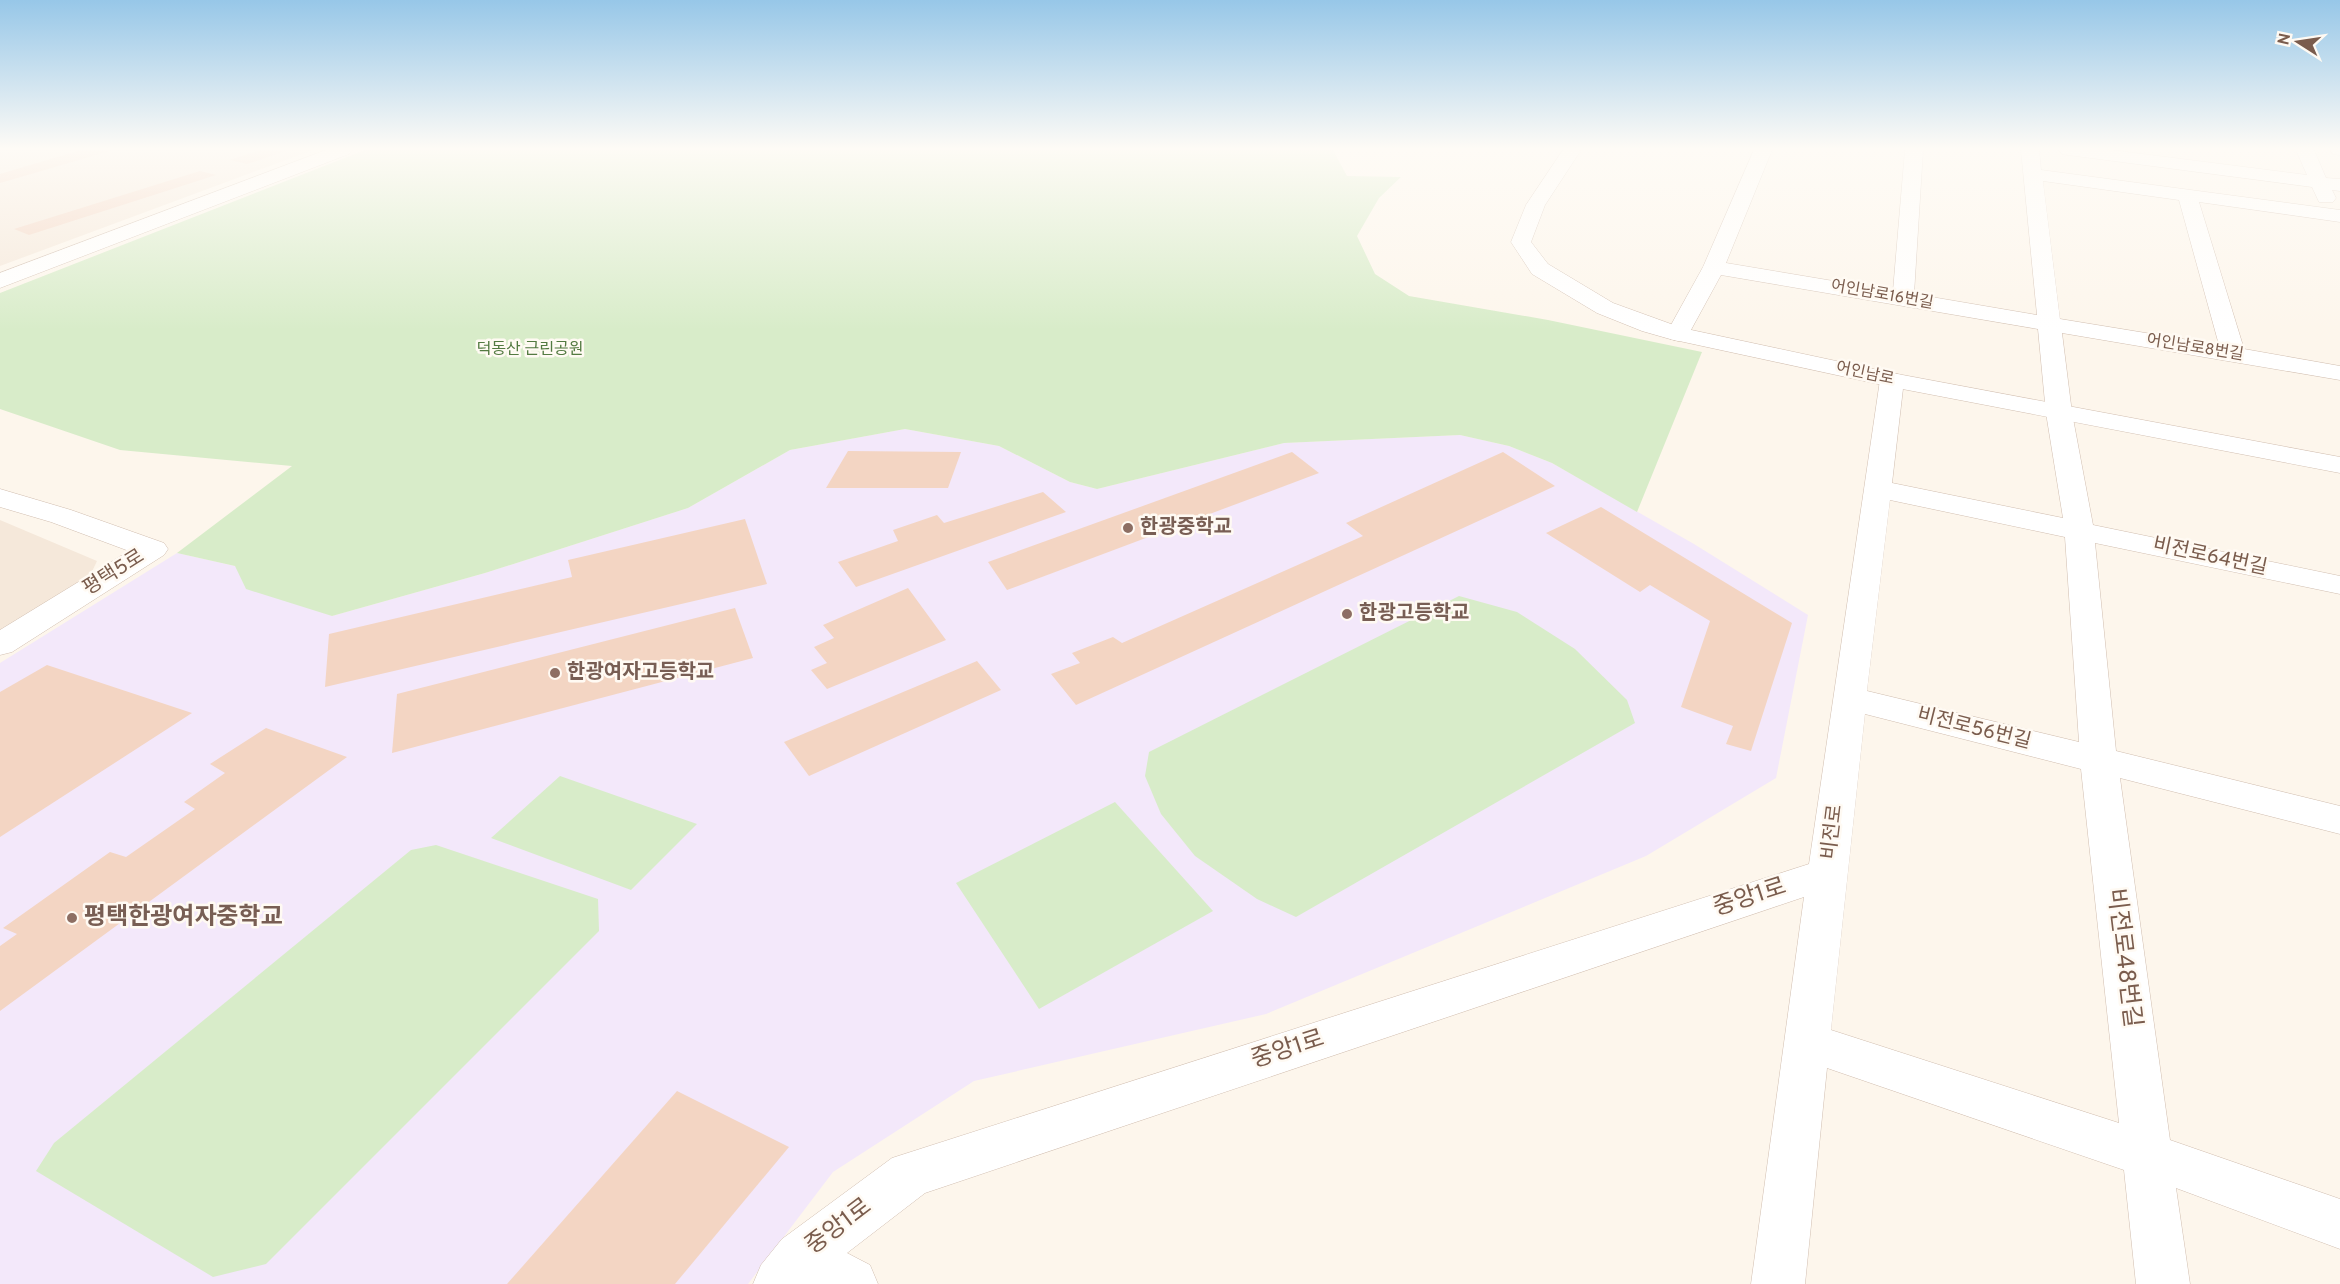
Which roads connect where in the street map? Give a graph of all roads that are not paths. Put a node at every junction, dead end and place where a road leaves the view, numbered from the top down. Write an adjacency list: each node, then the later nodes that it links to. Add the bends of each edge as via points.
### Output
1 (186, 210): 10 (street)
2 (1531, 210): 13 (street, 어인남로, via 1521,242 1540,268 1605,308)
3 (1738, 210): 9 (street)
4 (1910, 210): 11 (street)
5 (2037, 210): 12 (street)
6 (2191, 210): 14 (street)
7 (2285, 210): 8 (street)
8 (2338, 218)
9 (1714, 267): 11 (street, 어인남로16번길); 13 (street)
10 (0, 281)
11 (1903, 298): 12 (street, 어인남로16번길)
12 (2051, 325): 14 (street, 어인남로8번길); 17 (street)
13 (1678, 334): 16 (street, 어인남로)
14 (2233, 354): 15 (street, 어인남로8번길)
15 (2340, 373)
16 (1892, 380): 17 (street, 어인남로); 19 (street, 비전로)
17 (2059, 412): 18 (street, 어인남로); 21 (street)
18 (2340, 465)
19 (1879, 489): 21 (street, 비전로64번길); 24 (street, 비전로)
20 (0, 498): 23 (street, 평택5로, via 153,549)
21 (2079, 529): 22 (street, 비전로64번길); 25 (street)
22 (2340, 585)
23 (0, 645)
24 (1849, 698): 25 (street, 비전로56번길); 27 (street, 비전로)
25 (2099, 761): 26 (street, 비전로56번길); 29 (street, 비전로48번길)
26 (2340, 820)
27 (1828, 873): 28 (street, 비전로); 31 (street, 중앙1로, via 910,1175)
28 (1809, 1042): 29 (street); 33 (street, 비전로)
29 (2148, 1155): 30 (street); 34 (street, 비전로48번길)
30 (2340, 1224)
31 (790, 1270): 32 (street)
32 (851, 1284)
33 (1778, 1284)
34 (2163, 1284)

